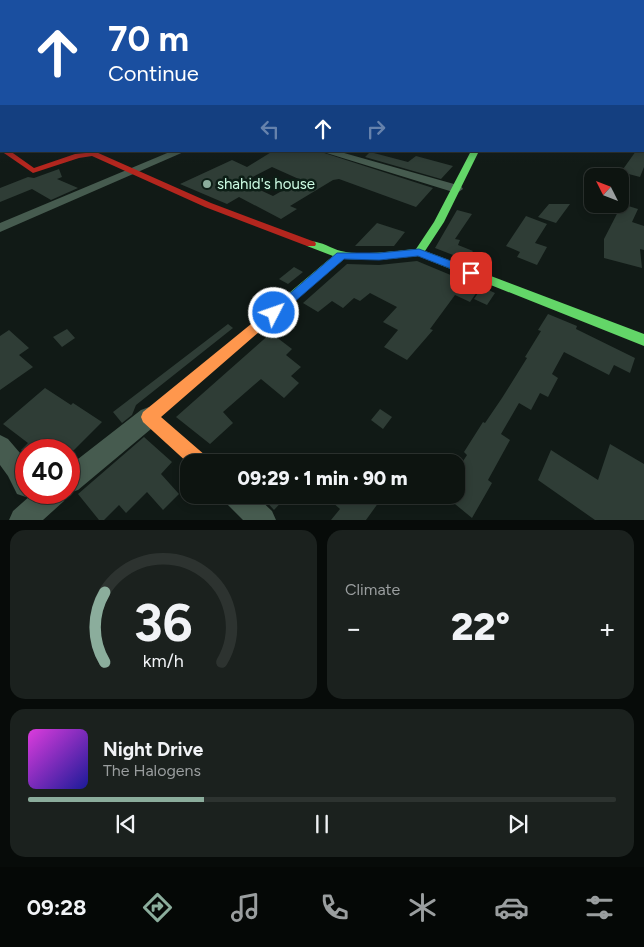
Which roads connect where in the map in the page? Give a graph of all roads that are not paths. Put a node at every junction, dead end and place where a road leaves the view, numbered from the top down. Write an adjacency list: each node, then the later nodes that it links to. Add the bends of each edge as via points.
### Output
1 (6, 152): 5 (street, via 33,171)
2 (179, 152): 6 (street)
3 (328, 152): 7 (street)
4 (475, 152): 7 (street)
5 (97, 153): 6 (street)
6 (131, 172): 8 (street); 10 (street)
7 (457, 189): 9 (street)
8 (0, 228)
9 (419, 252): 10 (street); 11 (street)
10 (341, 255): 12 (street)
11 (644, 340)
12 (149, 416): 14 (street); 16 (street)
13 (0, 448): 15 (street)
14 (191, 454)
15 (15, 465)
16 (80, 473)
17 (246, 504): 18 (street)
18 (263, 520)

